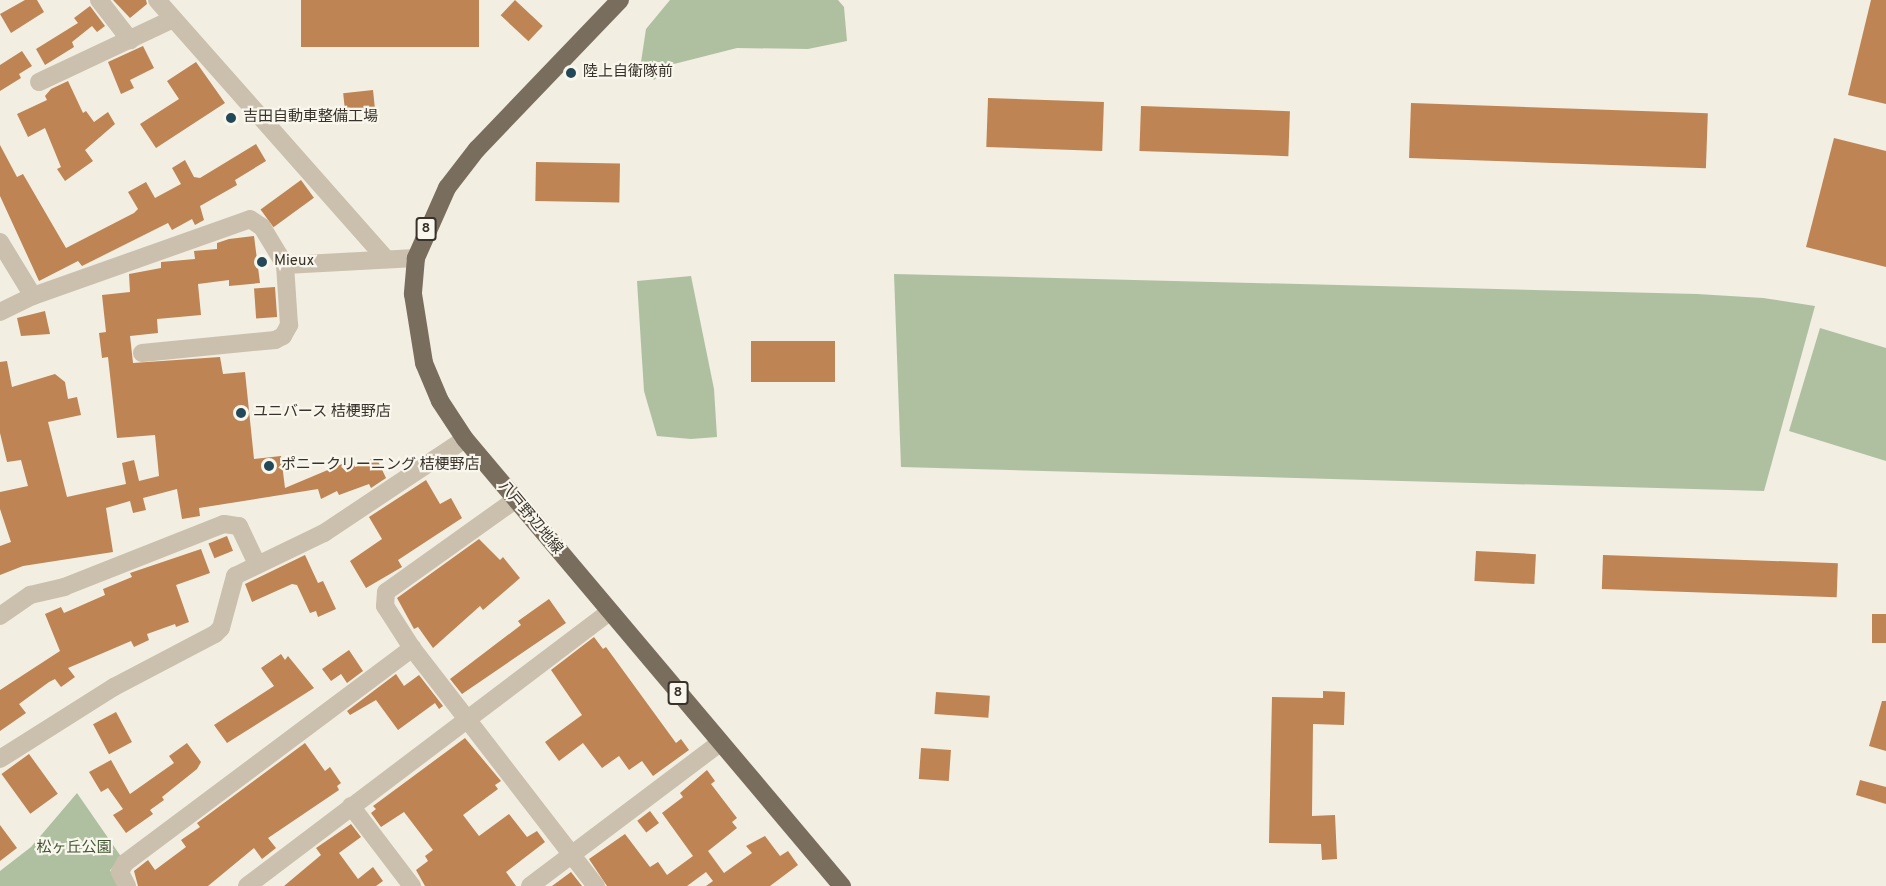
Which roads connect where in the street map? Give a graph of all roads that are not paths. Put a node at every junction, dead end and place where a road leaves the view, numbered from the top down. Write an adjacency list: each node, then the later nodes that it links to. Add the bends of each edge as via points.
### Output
1 (99, 0): 5 (street)
2 (157, 0): 4 (street)
3 (620, 0): 9 (main road, 八戸野辺地線 / 8, via 459,172 427,226)
4 (173, 19): 5 (street); 8 (street)
5 (130, 40): 6 (street)
6 (39, 82)
7 (0, 242): 11 (street)
8 (384, 257): 9 (street); 10 (street)
9 (416, 258): 14 (main road, 八戸野辺地線 / 8, via 413,294 424,363 440,401)
10 (285, 265): 11 (street, via 262,227 250,219); 13 (street, via 289,325 283,336 275,340)
11 (33, 296): 12 (street)
12 (0, 312)
13 (142, 353)
14 (465, 440): 15 (main road, 八戸野辺地線 / 8); 16 (street, via 324,533)
15 (515, 500): 17 (main road, 八戸野辺地線 / 8); 19 (street, via 386,592 385,606)
16 (257, 564): 18 (street, via 239,526 224,524 64,587 30,595); 22 (street, via 235,576 215,634 114,687)
17 (609, 612): 20 (street); 21 (main road, 八戸野辺地線 / 8)
18 (0, 616)
19 (412, 648): 20 (street); 25 (street, via 125,863 120,872)
20 (469, 719): 23 (street); 24 (street)
21 (720, 742): 24 (street); 30 (main road, 八戸野辺地線 / 8)
22 (0, 759)
23 (351, 806): 26 (street); 27 (street)
24 (572, 855): 28 (street); 29 (street)
25 (127, 886)
26 (247, 886)
27 (412, 886)
28 (530, 886)
29 (596, 886)
30 (842, 886)

